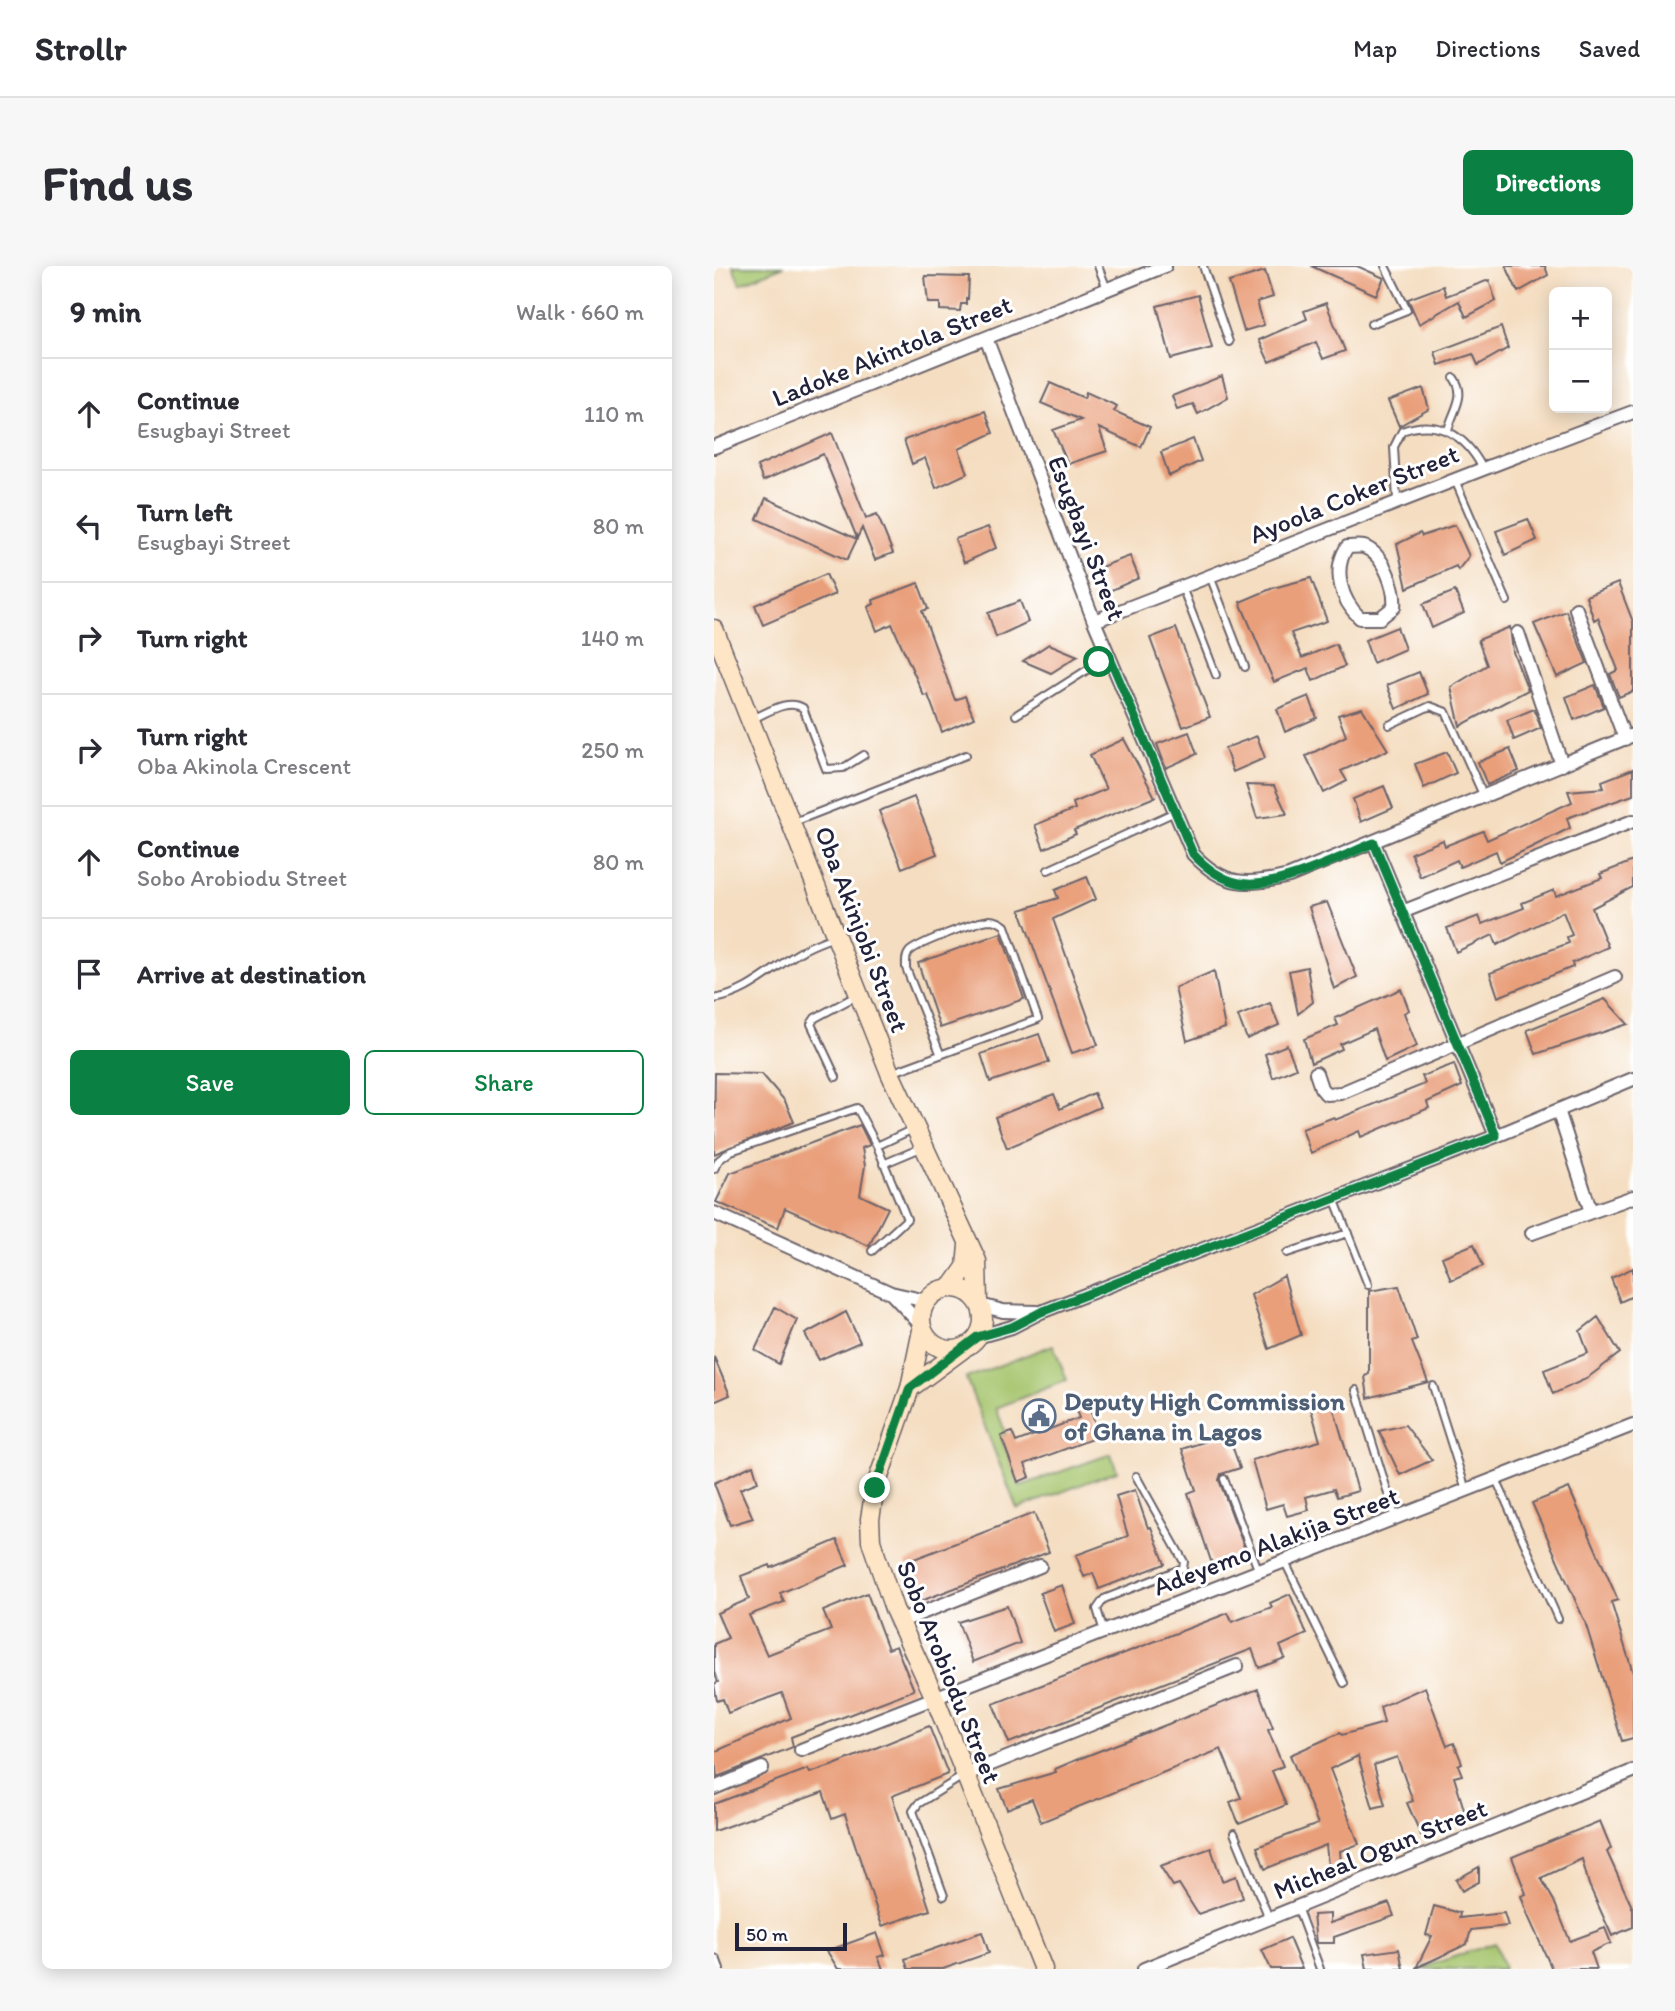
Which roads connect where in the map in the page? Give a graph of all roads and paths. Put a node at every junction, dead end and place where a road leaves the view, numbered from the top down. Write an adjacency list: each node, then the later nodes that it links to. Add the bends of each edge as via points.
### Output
1 (1098, 266): 5 (lane)
2 (1165, 266): 5 (street, Ladoke Akintola Street)
3 (1203, 266): 8 (lane)
4 (1385, 266): 6 (lane, via 1407,310)
5 (1107, 289): 7 (street, Ladoke Akintola Street)
6 (1371, 324)
7 (986, 338): 12 (street, Ladoke Akintola Street); 22 (street, Esugbayi Street)
8 (1229, 342)
9 (1454, 377): 11 (lane, via 1461,387 1460,397)
10 (1633, 412): 13 (street, Ayoola Coker Street)
11 (1448, 430): 13 (lane, via 1467,444); 15 (lane, via 1415,426 1396,437)
12 (714, 447)
13 (1482, 467): 14 (street, Ayoola Coker Street)
14 (1455, 478): 15 (street, Ayoola Coker Street); 20 (lane)
15 (1397, 500): 16 (street, Ayoola Coker Street)
16 (1338, 527): 17 (street); 18 (street, Ayoola Coker Street)
17 (1347, 547): 17 (street, via 1338,566 1351,609 1360,618 1380,618 1394,607 1389,578 1365,547)
18 (1210, 576): 19 (street, Ayoola Coker Street); 26 (lane)
19 (1181, 587): 22 (street, Ayoola Coker Street); 27 (lane)
20 (1507, 601)
21 (1576, 609): 31 (street)
22 (1094, 621): 25 (street, Esugbayi Street)
23 (714, 629): 29 (street, Oba Akinjobi Street)
24 (1518, 633): 34 (street)
25 (1109, 656): 28 (lane); 36 (street, Esugbayi Street)
26 (1245, 667)
27 (1216, 675)
28 (1016, 715)
29 (751, 720): 32 (lane, via 797,704 803,708 826,769 843,768); 38 (street, Oba Akinjobi Street)
30 (1389, 724): 35 (lane, via 1430,706 1446,712)
31 (1629, 737): 34 (street, Esugbayi Street)
32 (864, 755)
33 (966, 755): 38 (lane)
34 (1562, 765): 35 (street, Esugbayi Street)
35 (1484, 797): 39 (street, Esugbayi Street)
36 (1175, 812): 39 (street, Esugbayi Street, via 1193,854 1207,869 1240,883 1289,876); 40 (lane)
37 (1633, 821): 41 (street)
38 (792, 822): 42 (street, Oba Akinjobi Street)
39 (1374, 843): 41 (street)
40 (1048, 870)
41 (1402, 912): 46 (street)
42 (837, 936): 44 (street, Oba Akinjobi Street); 45 (lane, via 800,952 744,989)
43 (1615, 977): 46 (street)
44 (859, 994): 48 (street, Oba Akinjobi Street); 50 (lane, via 811,1024)
45 (714, 999)
46 (1457, 1042): 49 (street, via 1341,1093 1326,1094); 54 (street)
47 (940, 1053): 47 (lane, via 1038,1019 1000,922 989,920 924,943 910,950 906,958); 48 (lane)
48 (890, 1073): 53 (street, Oba Akinjobi Street)
49 (1316, 1073)
50 (835, 1077)
51 (1633, 1079): 52 (street)
52 (1558, 1110): 54 (street); 61 (street)
53 (914, 1129): 55 (lane); 56 (street, Oba Akinjobi Street)
54 (1496, 1136): 60 (street)
55 (877, 1146): 57 (lane); 58 (lane, via 862,1112 851,1107 731,1152)
56 (922, 1147): 57 (lane); 65 (street, Oba Akinjobi Street)
57 (883, 1164): 66 (lane, via 907,1219)
58 (714, 1170)
59 (1633, 1197): 61 (street)
60 (1334, 1198): 63 (lane); 73 (street)
61 (1591, 1212): 64 (street)
62 (714, 1213): 70 (street)
63 (1348, 1233): 67 (lane); 68 (lane)
64 (1532, 1233)
65 (968, 1245): 69 (street, via 966,1267); 72 (street, Oba Akinjobi Street, via 979,1270)
66 (872, 1251)
67 (1287, 1253)
68 (1368, 1285)
69 (951, 1288): 71 (street); 72 (street, via 971,1294)
70 (891, 1293): 71 (street); 74 (street)
71 (926, 1301): 74 (street)
72 (979, 1304): 73 (street, via 1003,1311); 75 (street, via 983,1323)
73 (1041, 1312): 75 (street)
74 (921, 1328): 75 (street, via 946,1350); 77 (street, Sobo Arobiodu Street)
75 (971, 1342): 77 (street)
76 (1433, 1386): 83 (lane)
77 (910, 1388): 89 (street, Sobo Arobiodu Street, via 878,1476 870,1519 874,1559)
78 (1356, 1390): 84 (lane)
79 (1633, 1425): 82 (street, Adeyemo Alakija Street)
80 (1136, 1476): 90 (lane, via 1184,1568 1104,1599 1097,1609)
81 (1224, 1479): 87 (lane)
82 (1496, 1479): 83 (street, Adeyemo Alakija Street); 88 (lane)
83 (1466, 1490): 84 (street, Adeyemo Alakija Street)
84 (1396, 1519): 85 (street, Adeyemo Alakija Street)
85 (1285, 1562): 87 (street, Adeyemo Alakija Street); 92 (lane)
86 (1040, 1566): 89 (street)
87 (1259, 1572): 90 (street, Adeyemo Alakija Street)
88 (1558, 1619)
89 (899, 1622): 93 (street, Sobo Arobiodu Street)
90 (1104, 1632): 93 (street, Adeyemo Alakija Street)
91 (1237, 1666): 97 (street)
92 (1344, 1683)
93 (934, 1696): 94 (street, Adeyemo Alakija Street); 97 (street, Sobo Arobiodu Street)
94 (801, 1750)
95 (762, 1768): 98 (street)
96 (1633, 1771): 101 (street, Micheal Ogun Street)
97 (964, 1775): 100 (lane, via 913,1811); 105 (street, Sobo Arobiodu Street)
98 (714, 1788)
99 (1234, 1833): 102 (lane)
100 (944, 1896)
101 (1297, 1907): 102 (street, Micheal Ogun Street); 107 (lane)
102 (1269, 1918): 106 (street, Micheal Ogun Street)
103 (714, 1961): 104 (street)
104 (717, 1969)
105 (1043, 1969)
106 (1144, 1969)
107 (1320, 1969)

